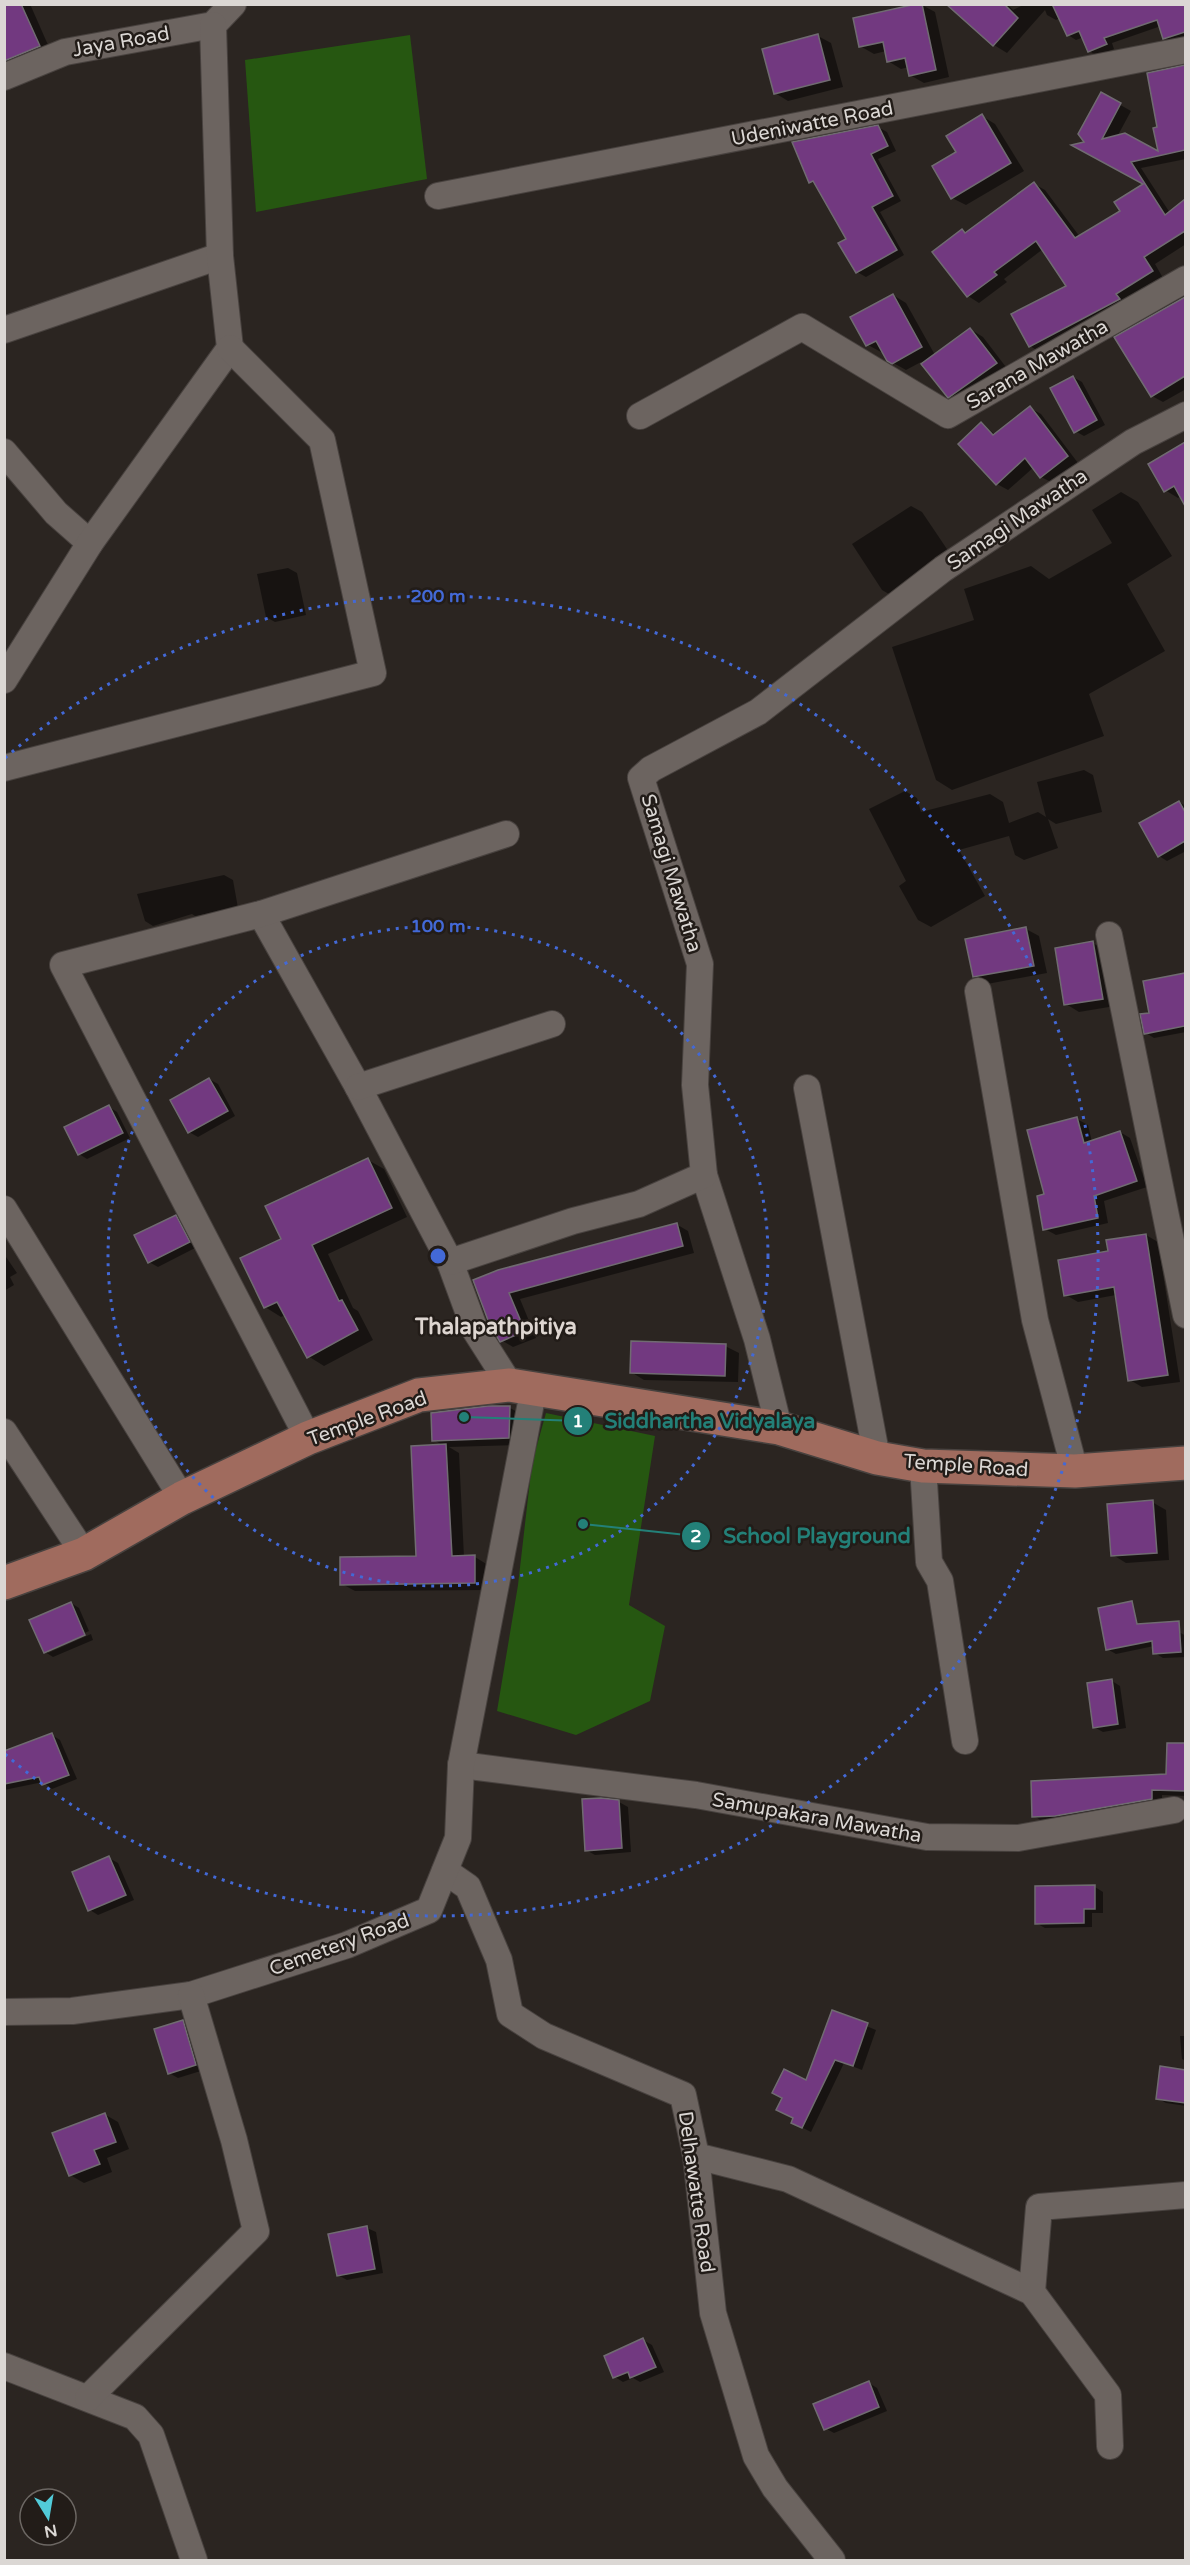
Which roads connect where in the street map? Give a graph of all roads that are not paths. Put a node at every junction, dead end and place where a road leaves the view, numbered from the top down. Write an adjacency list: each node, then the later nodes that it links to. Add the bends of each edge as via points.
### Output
1 (233, 4): 2 (street)
2 (213, 25): 4 (street, Jaya Road, via 64,51); 6 (street)
3 (1185, 50): 5 (street, Udeniwatte Road)
4 (4, 77)
5 (438, 196)
6 (220, 256): 8 (street); 9 (street)
7 (1185, 279): 11 (street, Sarana Mawatha, via 948,415 802,327)
8 (4, 330)
9 (230, 348): 13 (street); 15 (street, via 322,440 373,674)
10 (1185, 415): 23 (street, Samagi Mawatha, via 1133,442 943,569 758,712 641,778 700,964 695,1085)
11 (640, 416)
12 (4, 452): 13 (street, via 56,513)
13 (90, 543): 14 (street)
14 (4, 680)
15 (4, 768)
16 (506, 834): 17 (street)
17 (261, 914): 21 (street); 30 (street, via 63,965)
18 (1109, 935): 26 (street)
19 (978, 991): 34 (street, via 1035,1320)
20 (552, 1024): 21 (street)
21 (358, 1087): 25 (street)
22 (807, 1088): 31 (street)
23 (704, 1175): 25 (street, via 639,1204 573,1221); 28 (street, via 757,1339)
24 (4, 1209): 35 (street)
25 (450, 1262): 27 (street, via 475,1330)
26 (1185, 1315)
27 (522, 1386): 28 (main road, Temple Road); 30 (main road, Temple Road, via 418,1395); 39 (street, Cemetery Road)
28 (779, 1428): 31 (main road, Temple Road)
29 (4, 1432): 36 (street)
30 (308, 1438): 35 (main road, Temple Road)
31 (877, 1458): 33 (main road, Temple Road)
32 (1185, 1463): 34 (main road, Temple Road)
33 (923, 1466): 34 (main road, Temple Road); 38 (street, via 929,1562 940,1581)
34 (1075, 1471)
35 (182, 1498): 36 (main road, Temple Road)
36 (84, 1554): 37 (main road, Temple Road)
37 (4, 1583)
38 (965, 1741)
39 (461, 1765): 40 (street, Samupakara Mawatha, via 696,1795 927,1837 1018,1838); 41 (street, Cemetery Road, via 458,1838)
40 (1174, 1810)
41 (445, 1871): 42 (street, Cemetery Road, via 429,1910 347,1945); 44 (street, Delhawatte Road, via 468,1887 499,1960 510,2014 544,2036 683,2095)
42 (191, 1995): 43 (street, Cemetery Road, via 72,2011); 48 (street, via 256,2231)
43 (4, 2012)
44 (696, 2156): 46 (street, via 788,2179); 51 (street, Delhawatte Road, via 713,2313 756,2456 775,2488)
45 (1185, 2195): 46 (street, via 1039,2207)
46 (1032, 2292): 49 (street, via 1108,2395)
47 (4, 2366): 48 (street)
48 (88, 2398): 50 (street, via 135,2417 151,2435)
49 (1110, 2446)
50 (194, 2560)
51 (832, 2560)

